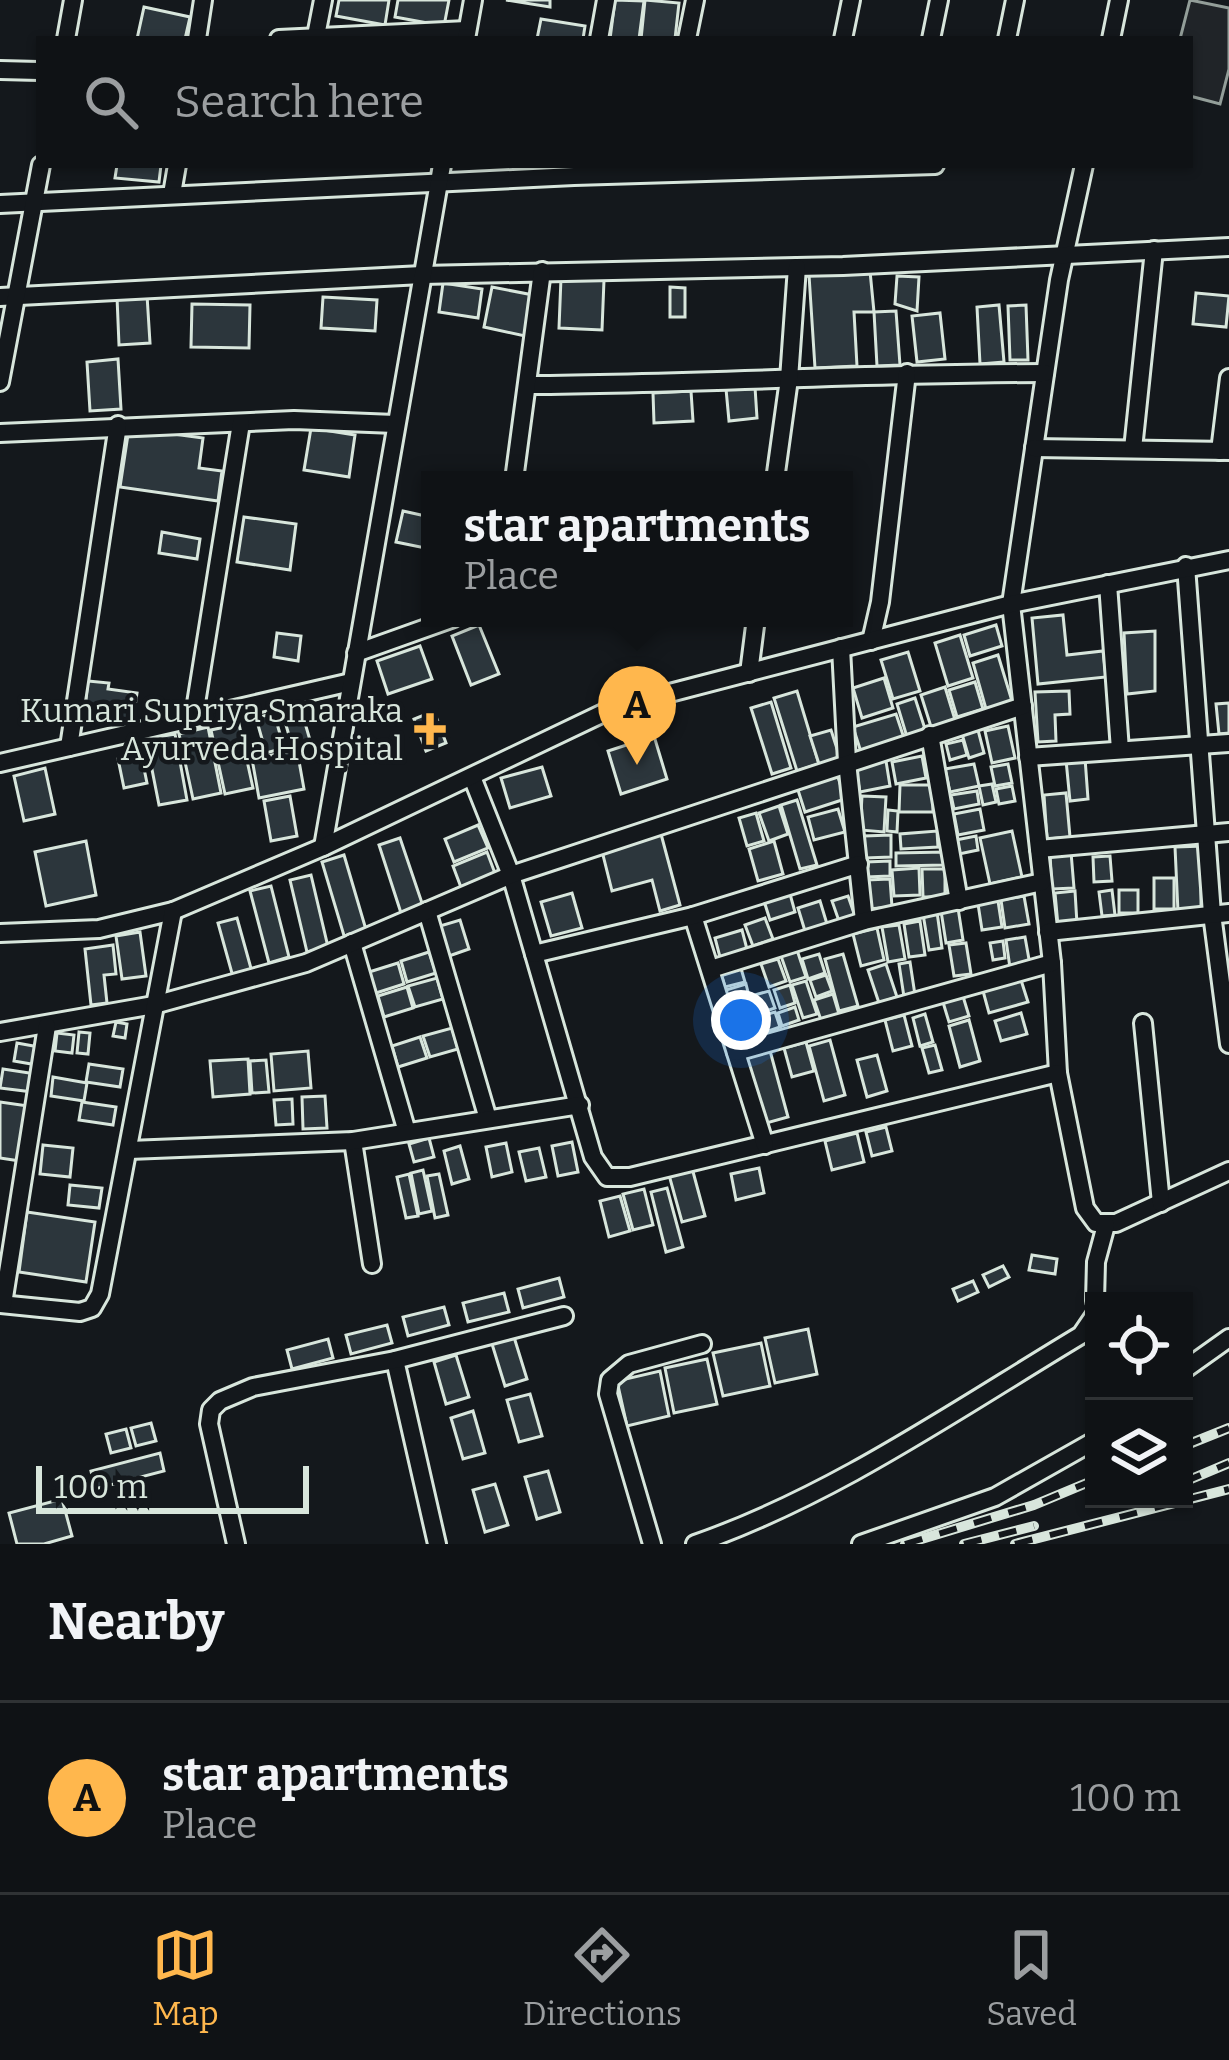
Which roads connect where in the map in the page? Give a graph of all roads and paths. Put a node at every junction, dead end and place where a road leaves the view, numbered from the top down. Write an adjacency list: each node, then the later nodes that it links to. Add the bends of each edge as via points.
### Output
1 (73, 0): 12 (street)
2 (203, 0): 13 (street)
3 (323, 0): 14 (street)
4 (473, 0): 11 (street)
5 (606, 0): 15 (street)
6 (695, 0): 16 (street)
7 (851, 0): 17 (street)
8 (938, 0): 18 (street)
9 (1015, 0): 19 (street)
10 (1120, 0): 20 (street)
11 (467, 34): 14 (street)
12 (66, 36)
13 (197, 36)
14 (316, 36)
15 (600, 36)
16 (688, 36)
17 (844, 36)
18 (932, 36)
19 (1008, 36)
20 (1112, 36)
21 (0, 70): 22 (street)
22 (36, 71)
23 (40, 168): 30 (street)
24 (176, 168): 29 (street)
25 (772, 168): 27 (street)
26 (1083, 168): 34 (street)
27 (575, 171): 28 (street)
28 (441, 174): 29 (street); 37 (street)
29 (172, 194): 30 (street)
30 (34, 202): 31 (street); 38 (street)
31 (0, 204)
32 (1229, 247): 33 (street)
33 (1154, 250): 34 (street); 50 (street)
34 (1065, 253): 35 (street); 40 (street)
35 (797, 267): 36 (street); 42 (street)
36 (542, 272): 37 (street); 44 (street)
37 (422, 275): 38 (street); 46 (street)
38 (8, 297): 43 (street)
39 (907, 373): 40 (street); 42 (street); 60 (street)
40 (1046, 374): 49 (street)
41 (1229, 378): 51 (street)
42 (789, 380): 44 (street); 53 (street)
43 (0, 382)
44 (529, 385): 52 (street)
45 (241, 423): 46 (street); 47 (street); 66 (street)
46 (394, 424): 62 (street)
47 (118, 425): 48 (street); 70 (street)
48 (0, 433)
49 (1034, 448): 50 (street); 57 (street)
50 (1133, 449): 51 (street)
51 (1224, 451)
52 (515, 471)
53 (776, 471)
54 (1229, 560): 55 (street)
55 (1186, 566): 56 (street); 69 (street)
56 (1108, 584): 57 (street); 71 (street)
57 (1011, 604): 60 (street); 65 (street)
58 (429, 627): 62 (street)
59 (755, 627): 63 (street)
60 (871, 641): 61 (street)
61 (841, 648): 63 (street); 73 (street)
62 (356, 653): 64 (street)
63 (748, 673): 75 (street, via 616,707)
64 (351, 682): 66 (street); 78 (street)
65 (1023, 706): 67 (street); 72 (street)
66 (194, 716): 70 (street)
67 (930, 735): 73 (street); 83 (street)
68 (1229, 743): 69 (street)
69 (1199, 745): 71 (street); 77 (street)
70 (69, 747): 74 (street)
71 (1120, 750): 72 (street)
72 (1028, 757): 79 (street)
73 (847, 762): 80 (street); 81 (street)
74 (0, 763)
75 (472, 777): 78 (street); 81 (street)
76 (1229, 832): 77 (street)
77 (1207, 834): 79 (street); 86 (street)
78 (323, 847): 84 (street)
79 (1039, 848): 82 (street)
80 (859, 864): 87 (street); 88 (street)
81 (511, 875): 85 (street); 92 (street)
82 (1042, 882): 83 (street); 89 (street)
83 (959, 901): 88 (street)
84 (173, 911): 90 (street, via 99,929); 95 (street)
85 (427, 911): 91 (street); 103 (street)
86 (1221, 914): 89 (street); 99 (street)
87 (693, 916): 92 (street); 94 (street)
88 (864, 921): 94 (street)
89 (1048, 932): 93 (street)
90 (0, 933)
91 (352, 943): 95 (street); 104 (street)
92 (534, 953): 102 (street)
93 (1052, 963): 100 (street); 101 (street)
94 (710, 969): 100 (street)
95 (154, 1005): 97 (street); 107 (street)
96 (1143, 1023): 109 (street)
97 (47, 1026): 98 (street); 113 (street)
98 (0, 1032)
99 (1229, 1044)
100 (736, 1052): 106 (street)
101 (1058, 1073): 106 (street); 110 (street, via 1084,1208)
102 (580, 1105): 103 (street); 106 (street, via 593,1157 607,1177)
103 (488, 1119): 104 (street)
104 (407, 1132): 105 (street)
105 (353, 1141): 107 (street); 111 (street)
106 (765, 1145)
107 (129, 1150): 113 (street, via 92,1308 69,1313)
108 (1229, 1172): 109 (street)
109 (1161, 1203): 110 (street)
110 (1106, 1225): 112 (street)
111 (372, 1264)
112 (1095, 1292)
113 (1, 1304)
114 (564, 1316): 118 (street)
115 (1085, 1329): 124 (street, via 891,1449 760,1521)
116 (1229, 1338): 119 (street)
117 (702, 1344): 123 (street, via 629,1364 610,1379)
118 (394, 1360): 121 (street, via 253,1388 211,1410); 122 (street)
119 (1193, 1364)
120 (1085, 1447): 125 (street, via 995,1497)
121 (236, 1544)
122 (437, 1544)
123 (652, 1544)
124 (695, 1544)
125 (862, 1544)

